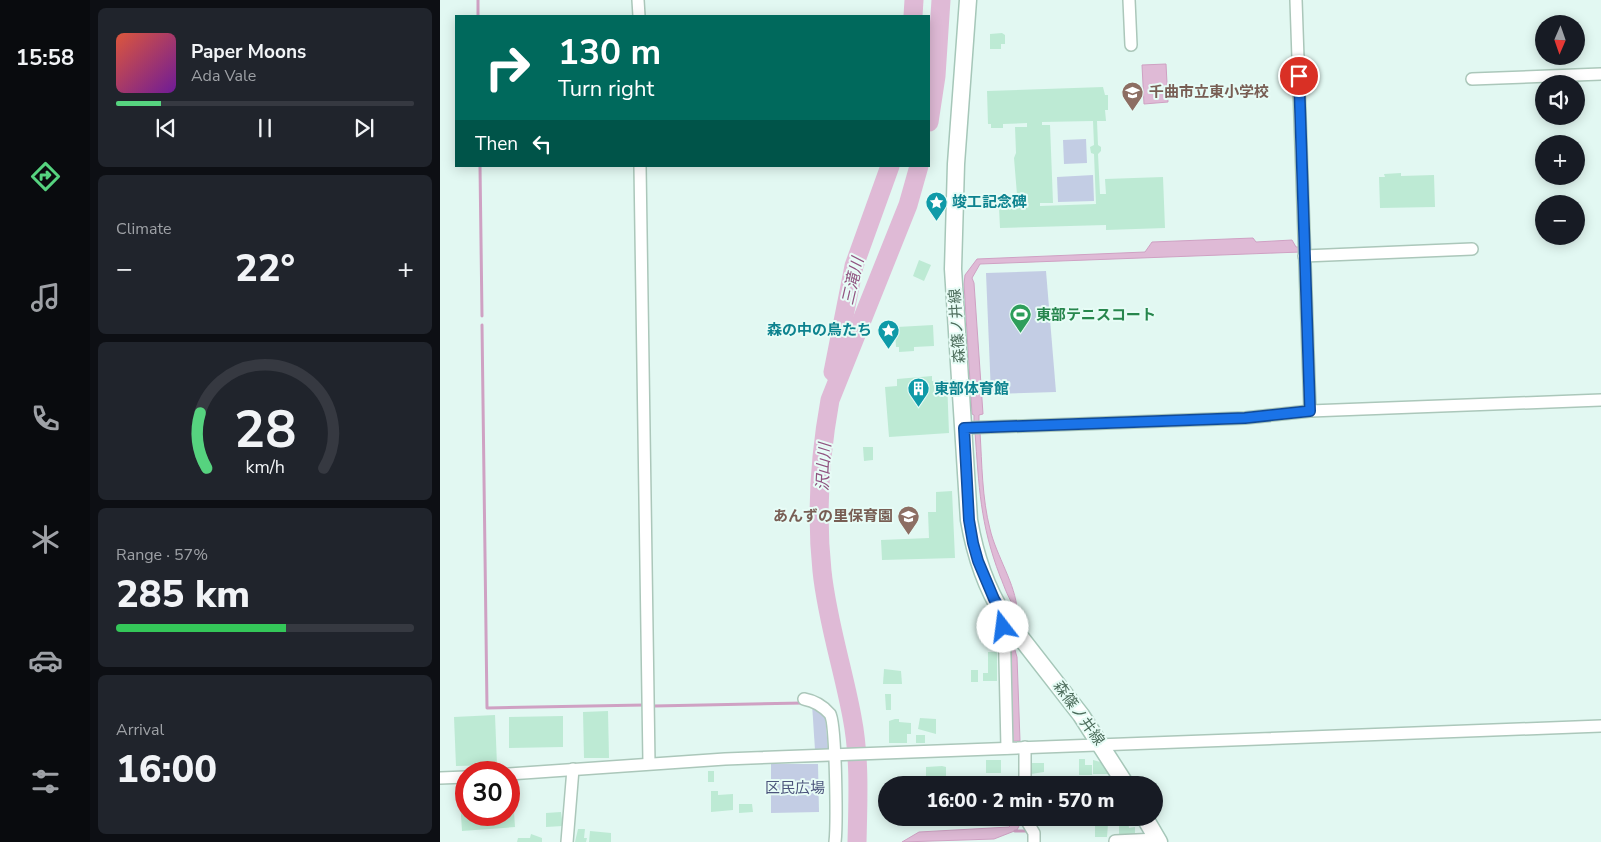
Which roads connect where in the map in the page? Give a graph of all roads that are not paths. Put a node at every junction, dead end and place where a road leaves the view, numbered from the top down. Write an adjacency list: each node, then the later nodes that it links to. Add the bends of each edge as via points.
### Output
1 (638, 0): 5 (street)
2 (968, 0): 14 (main road, 森篠ノ井線, via 956,164 953,269)
3 (1129, 0): 6 (street)
4 (1296, 0): 11 (street)
5 (638, 15)
6 (1131, 45)
7 (1601, 74): 8 (street)
8 (1472, 79)
9 (640, 167): 22 (street)
10 (1472, 249): 11 (street)
11 (1304, 256): 13 (street)
12 (1601, 400): 13 (street)
13 (1310, 411): 14 (street, via 1245,418)
14 (964, 428): 15 (main road, 森篠ノ井線, via 973,543 994,599)
15 (1004, 616): 18 (main road, 森篠ノ井線); 20 (street)
16 (804, 699): 21 (street, via 821,705 830,715)
17 (1601, 726): 18 (street)
18 (1103, 746): 19 (street); 26 (main road, 森篠ノ井線)
19 (1024, 747): 20 (street); 25 (street)
20 (1008, 748): 21 (street)
21 (835, 755): 22 (street); 34 (street)
22 (649, 763): 23 (street)
23 (574, 769): 24 (street); 33 (street)
24 (520, 773)
25 (1025, 776)
26 (1121, 776)
27 (455, 777): 28 (street)
28 (440, 778)
29 (1030, 826): 35 (street)
30 (1150, 826): 32 (main road)
31 (1115, 840): 32 (street)
32 (1158, 840)
33 (567, 842)
34 (834, 842)
35 (1034, 842)

